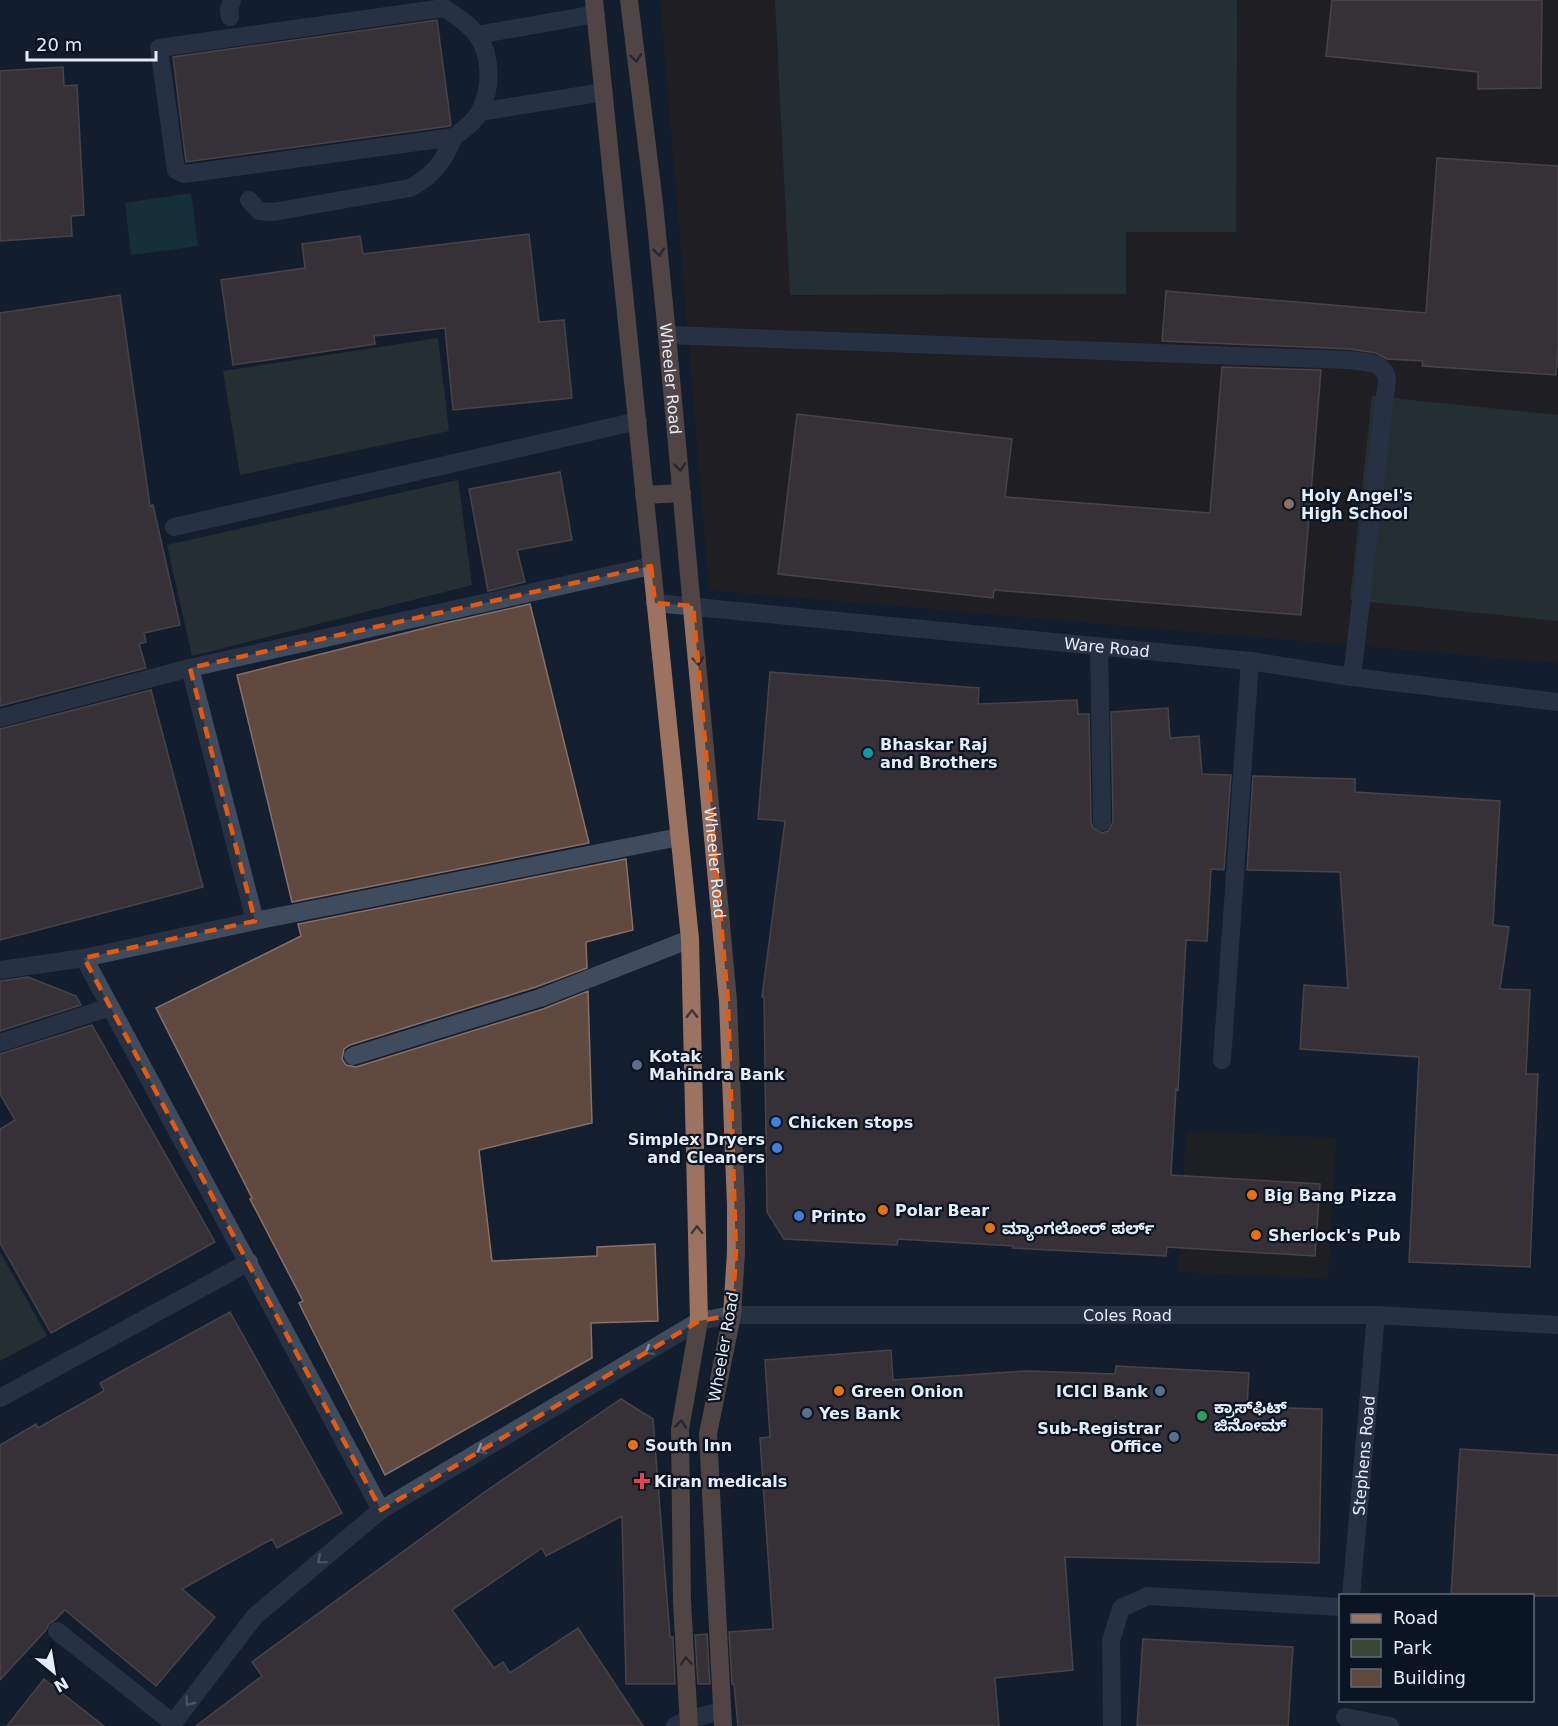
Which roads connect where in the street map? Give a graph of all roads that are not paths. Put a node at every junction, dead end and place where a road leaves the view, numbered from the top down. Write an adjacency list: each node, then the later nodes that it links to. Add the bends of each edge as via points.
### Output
1 (629, 0): 9 (main road, Wheeler Road, one-way to 9)
2 (402, 7): 4 (street, via 444,8); 7 (street, via 159,48 176,170 184,174)
3 (595, 7): 4 (street); 5 (main road, Wheeler Road)
4 (477, 35): 6 (street, via 490,76)
5 (604, 92): 6 (street); 10 (main road, Wheeler Road)
6 (480, 112): 7 (street)
7 (454, 137): 8 (street, via 438,168 410,188 273,212 260,211)
8 (249, 200)
9 (667, 335): 11 (main road, Wheeler Road, one-way to 11); 20 (street, via 1349,360 1381,367 1387,380)
10 (638, 422): 12 (main road, Wheeler Road); 13 (street)
11 (682, 493): 12 (main road); 16 (main road, Wheeler Road)
12 (644, 495): 14 (main road, Wheeler Road)
13 (174, 527)
14 (651, 566): 15 (main road, Wheeler Road); 19 (street)
15 (655, 603): 16 (street, Ware Road); 24 (main road, Wheeler Road)
16 (693, 606): 17 (street, Ware Road); 34 (main road, Wheeler Road, one-way to 34, via 728,1001 736,1205)
17 (1099, 646): 18 (street, Ware Road); 23 (street)
18 (1250, 661): 20 (street, Ware Road); 32 (street)
19 (190, 668): 22 (street); 25 (street)
20 (1352, 676): 21 (street, Ware Road)
21 (1558, 702)
22 (0, 718)
23 (1102, 822)
24 (680, 837): 25 (street); 26 (main road, Wheeler Road)
25 (255, 921): 27 (street)
26 (690, 939): 31 (street, via 540,998); 36 (main road, Wheeler Road, one-way to 26)
27 (84, 958): 28 (street); 29 (street)
28 (0, 970)
29 (110, 1007): 30 (street); 33 (street)
30 (0, 1043)
31 (354, 1056)
32 (1222, 1060)
33 (249, 1262): 38 (street); 39 (street)
34 (732, 1315): 35 (street, Coles Road); 36 (street, Coles Road); 44 (main road, Wheeler Road, via 708,1434)
35 (1376, 1315): 37 (street, Coles Road); 40 (street, Stephens Road)
36 (699, 1321): 39 (street, one-way to 39); 45 (main road, Wheeler Road, one-way to 36, via 680,1429)
37 (1558, 1325)
38 (0, 1398)
39 (381, 1509): 46 (street, one-way to 46, via 255,1616)
40 (1352, 1594)
41 (1339, 1607): 47 (street, via 1148,1596 1121,1608 1111,1641)
42 (57, 1631): 46 (street)
43 (1345, 1715): 48 (street)
44 (722, 1718): 45 (street)
45 (685, 1724)
46 (172, 1725)
47 (1112, 1726)
48 (1390, 1726)

